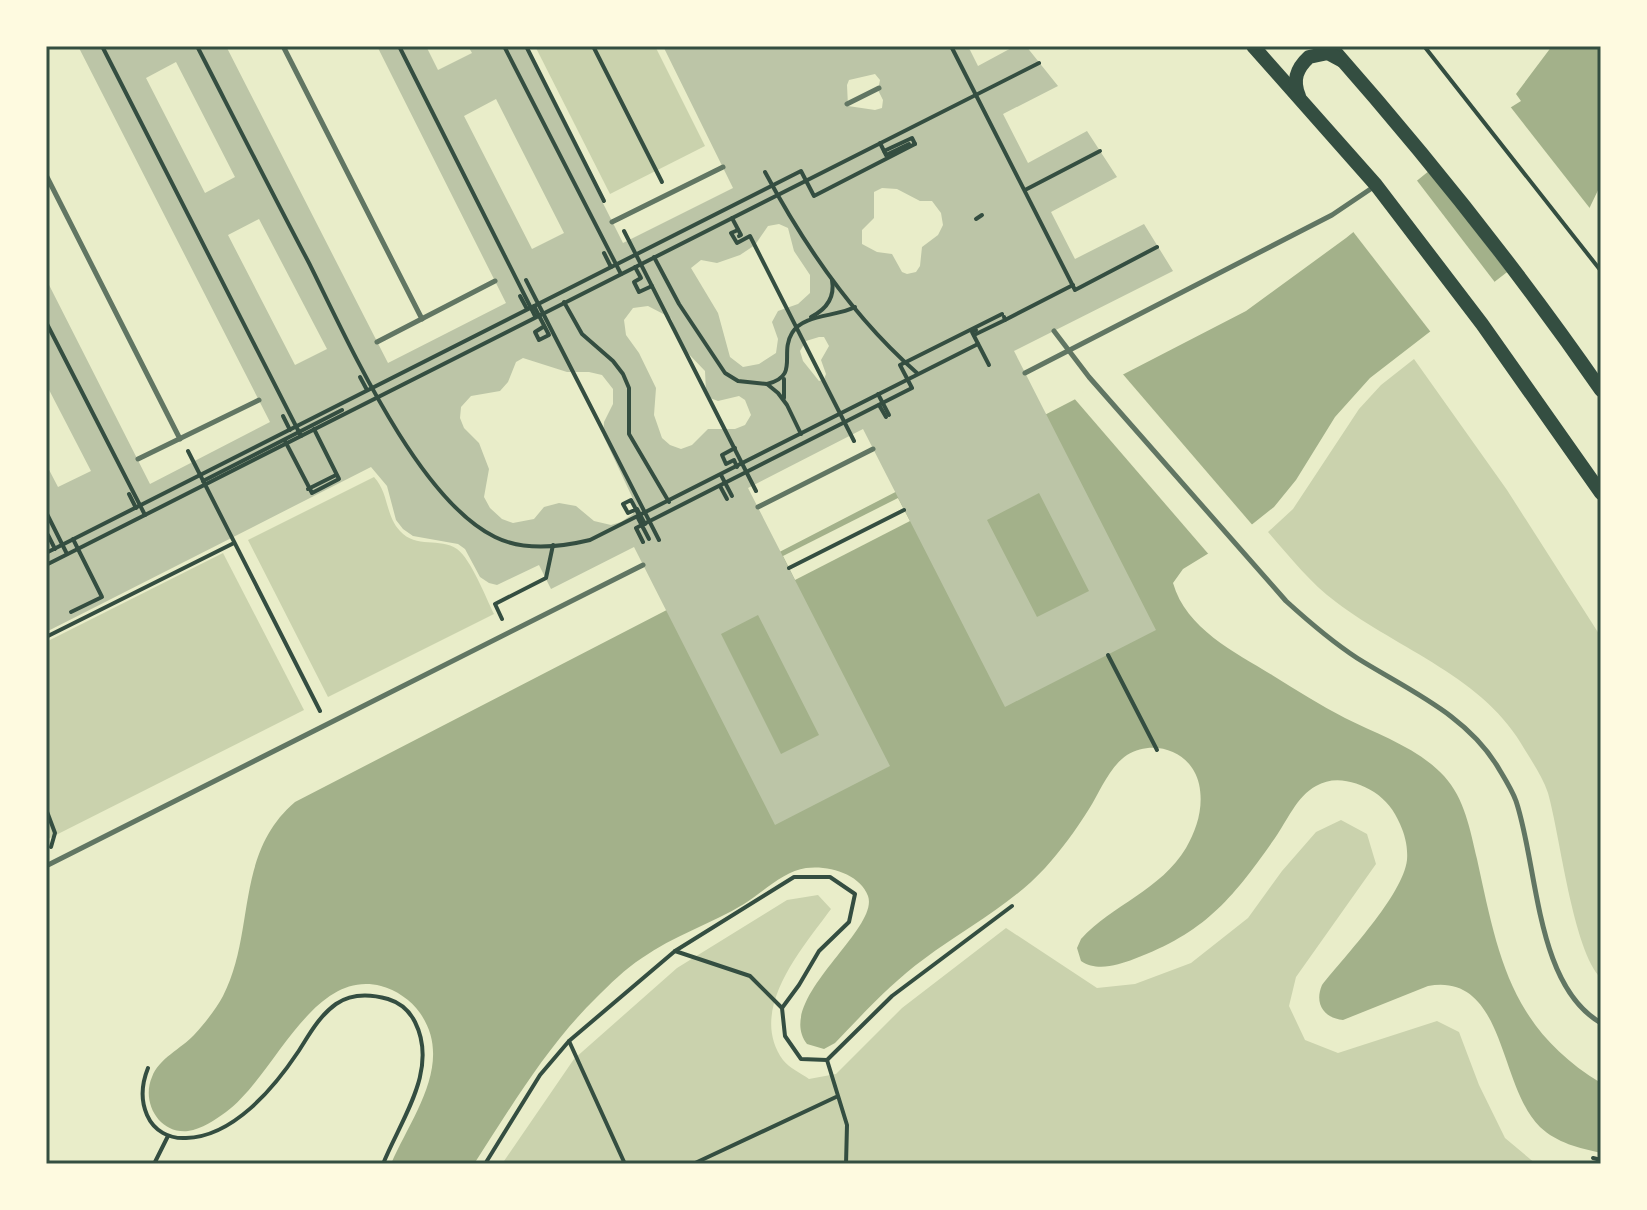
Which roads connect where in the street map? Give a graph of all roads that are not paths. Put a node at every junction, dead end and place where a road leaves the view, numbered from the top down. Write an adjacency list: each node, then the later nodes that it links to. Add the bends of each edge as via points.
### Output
1 (283, 46): 13 (lane)
2 (1253, 46): 6 (main road)
3 (1330, 46): 4 (main road)
4 (1345, 62): 6 (main road, via 1328,53 1309,57 1297,72); 18 (main road, via 1529,289)
5 (879, 88): 7 (lane)
6 (1301, 101): 10 (main road)
7 (847, 104)
8 (723, 167): 11 (lane)
9 (46, 175): 20 (lane)
10 (1376, 185): 16 (lane, via 1332,215); 23 (main road)
11 (612, 222)
12 (495, 281): 13 (lane)
13 (422, 319): 15 (lane)
14 (1054, 331): 16 (lane)
15 (377, 342)
16 (1068, 351): 17 (lane); 27 (lane, via 1286,601 1355,656 1476,736 1516,801 1547,942 1568,991)
17 (1025, 373)
18 (1601, 390)
19 (259, 400): 20 (lane)
20 (180, 439): 22 (lane)
21 (873, 449): 24 (lane)
22 (138, 459)
23 (1601, 493)
24 (758, 507)
25 (643, 565): 26 (lane)
26 (46, 866)
27 (1601, 1023)

